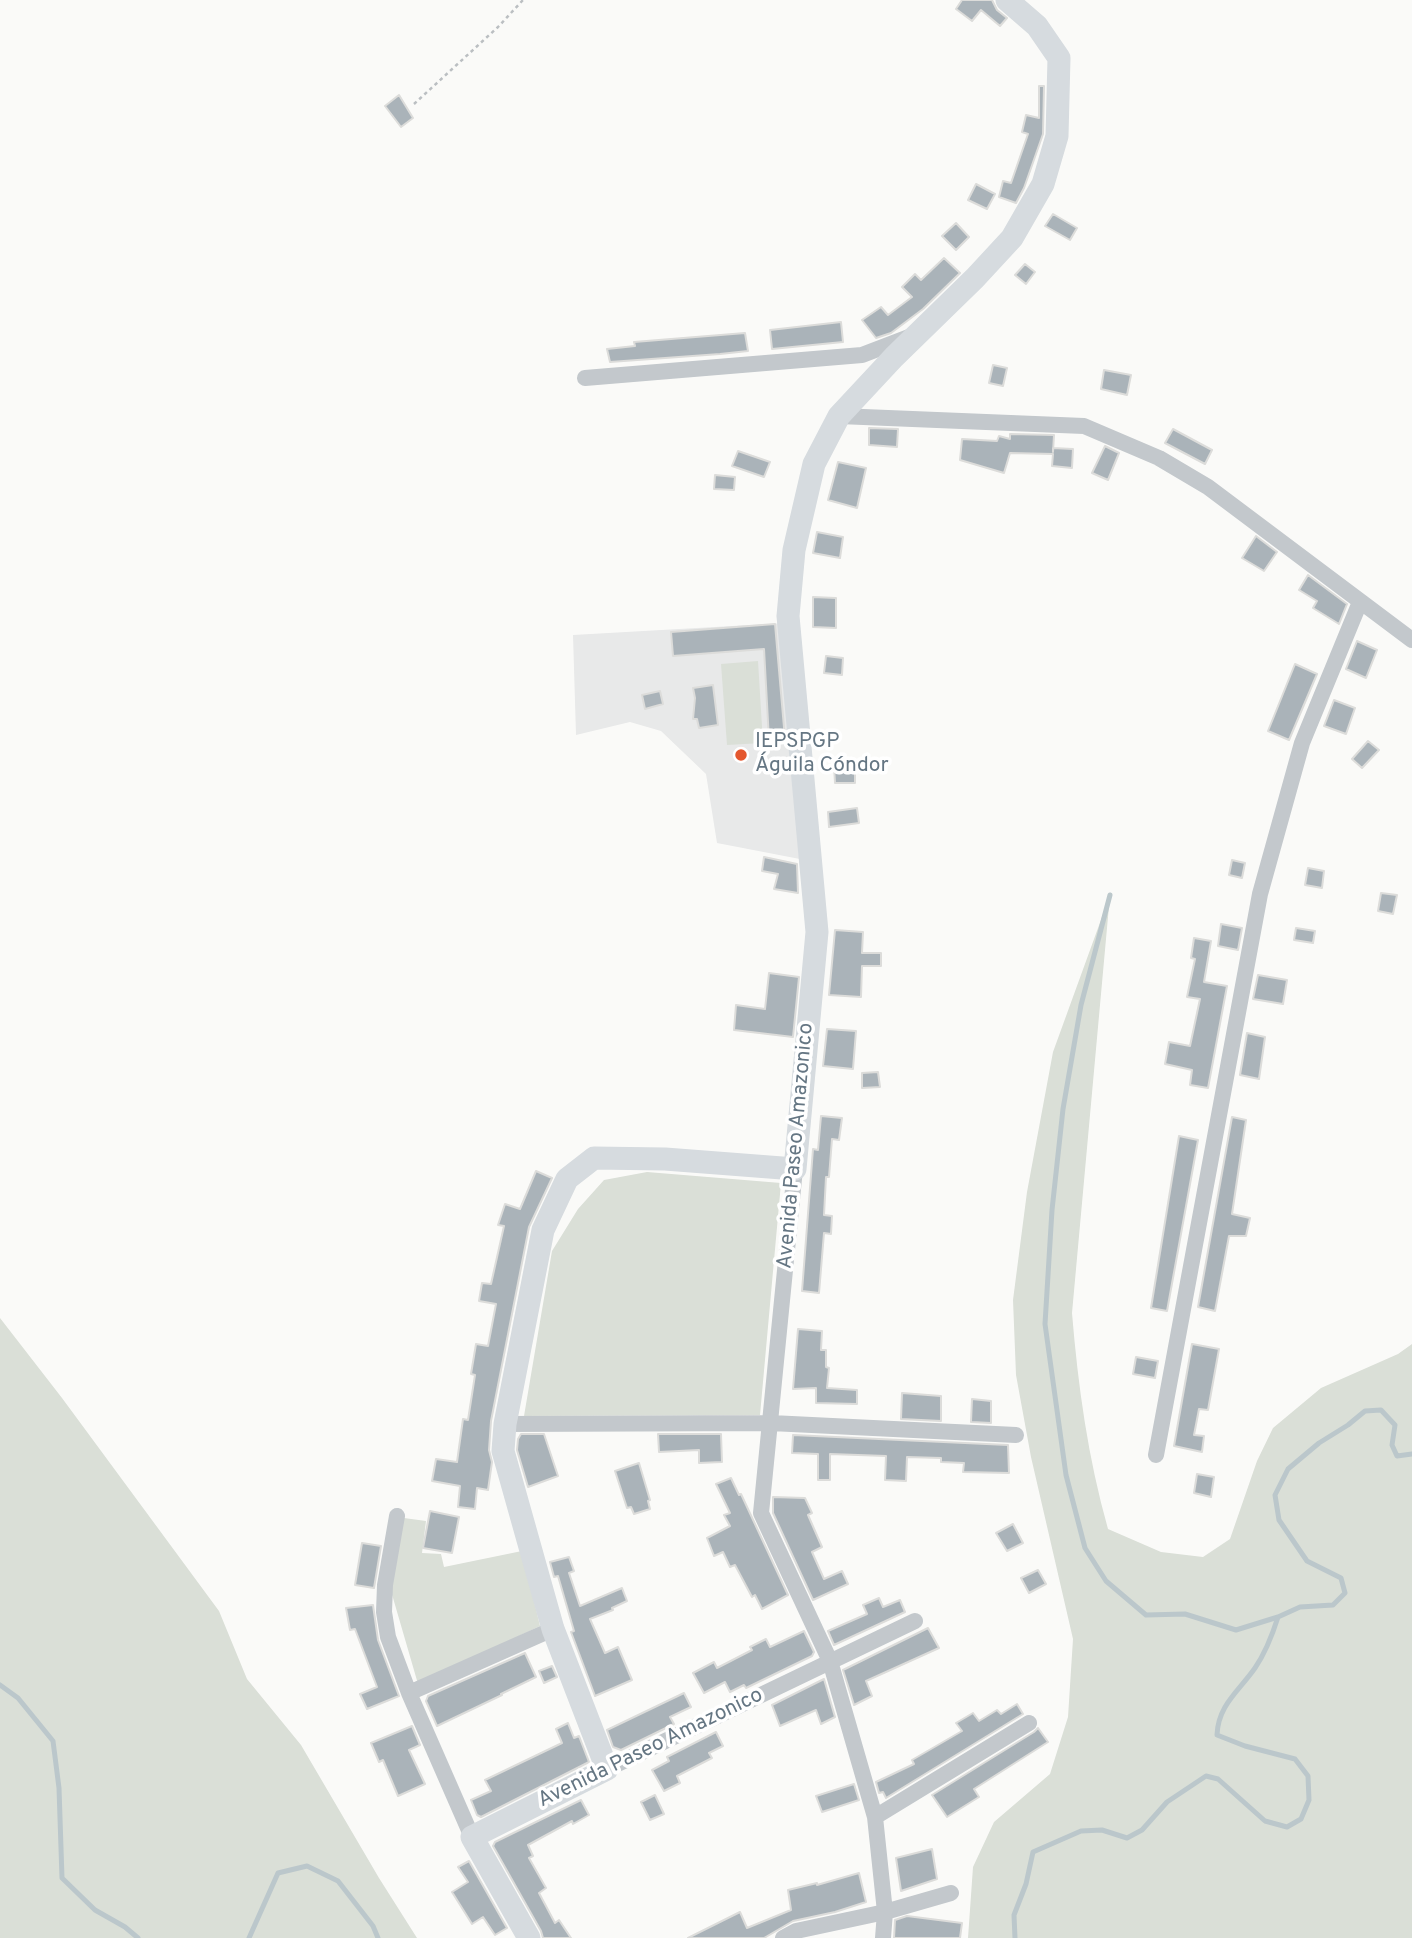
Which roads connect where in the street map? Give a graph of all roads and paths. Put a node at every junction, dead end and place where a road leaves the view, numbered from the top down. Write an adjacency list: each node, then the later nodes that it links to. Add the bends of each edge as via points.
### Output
1 (523, 0): 3 (path)
2 (1007, 0): 4 (street, Avenida Paseo Amazonico, via 1037,26 1059,58 1057,136 1042,184 1012,238)
3 (414, 104)
4 (918, 334): 5 (street, via 862,355); 6 (street, Avenida Paseo Amazonico)
5 (585, 377)
6 (839, 416): 7 (street, via 1084,426 1159,458 1208,487); 9 (street, Avenida Paseo Amazonico, via 814,464 794,550 788,616 817,932)
7 (1360, 602): 8 (street); 13 (street, via 1302,743 1260,894)
8 (1412, 640)
9 (795, 1169): 10 (street, Avenida Paseo Amazonico); 11 (street, via 594,1158 567,1179 543,1230)
10 (771, 1423): 11 (street); 12 (street); 17 (street, Avenida Paseo Amazonico, via 761,1513)
11 (505, 1424): 16 (street, via 503,1451)
12 (1016, 1436)
13 (1156, 1455)
14 (397, 1516): 18 (street, via 384,1612 388,1637)
15 (915, 1621): 17 (street, Avenida Paseo Amazonico)
16 (553, 1629): 18 (street); 20 (street)
17 (830, 1661): 20 (street, Avenida Paseo Amazonico); 21 (street)
18 (409, 1693): 22 (street)
19 (1029, 1723): 21 (street)
20 (607, 1769): 22 (street, Avenida Paseo Amazonico)
21 (875, 1817): 24 (street)
22 (472, 1837): 25 (street)
23 (951, 1893): 24 (street)
24 (885, 1912): 26 (street, via 796,1931); 27 (street)
25 (529, 1938)
26 (783, 1938)
27 (883, 1938)

